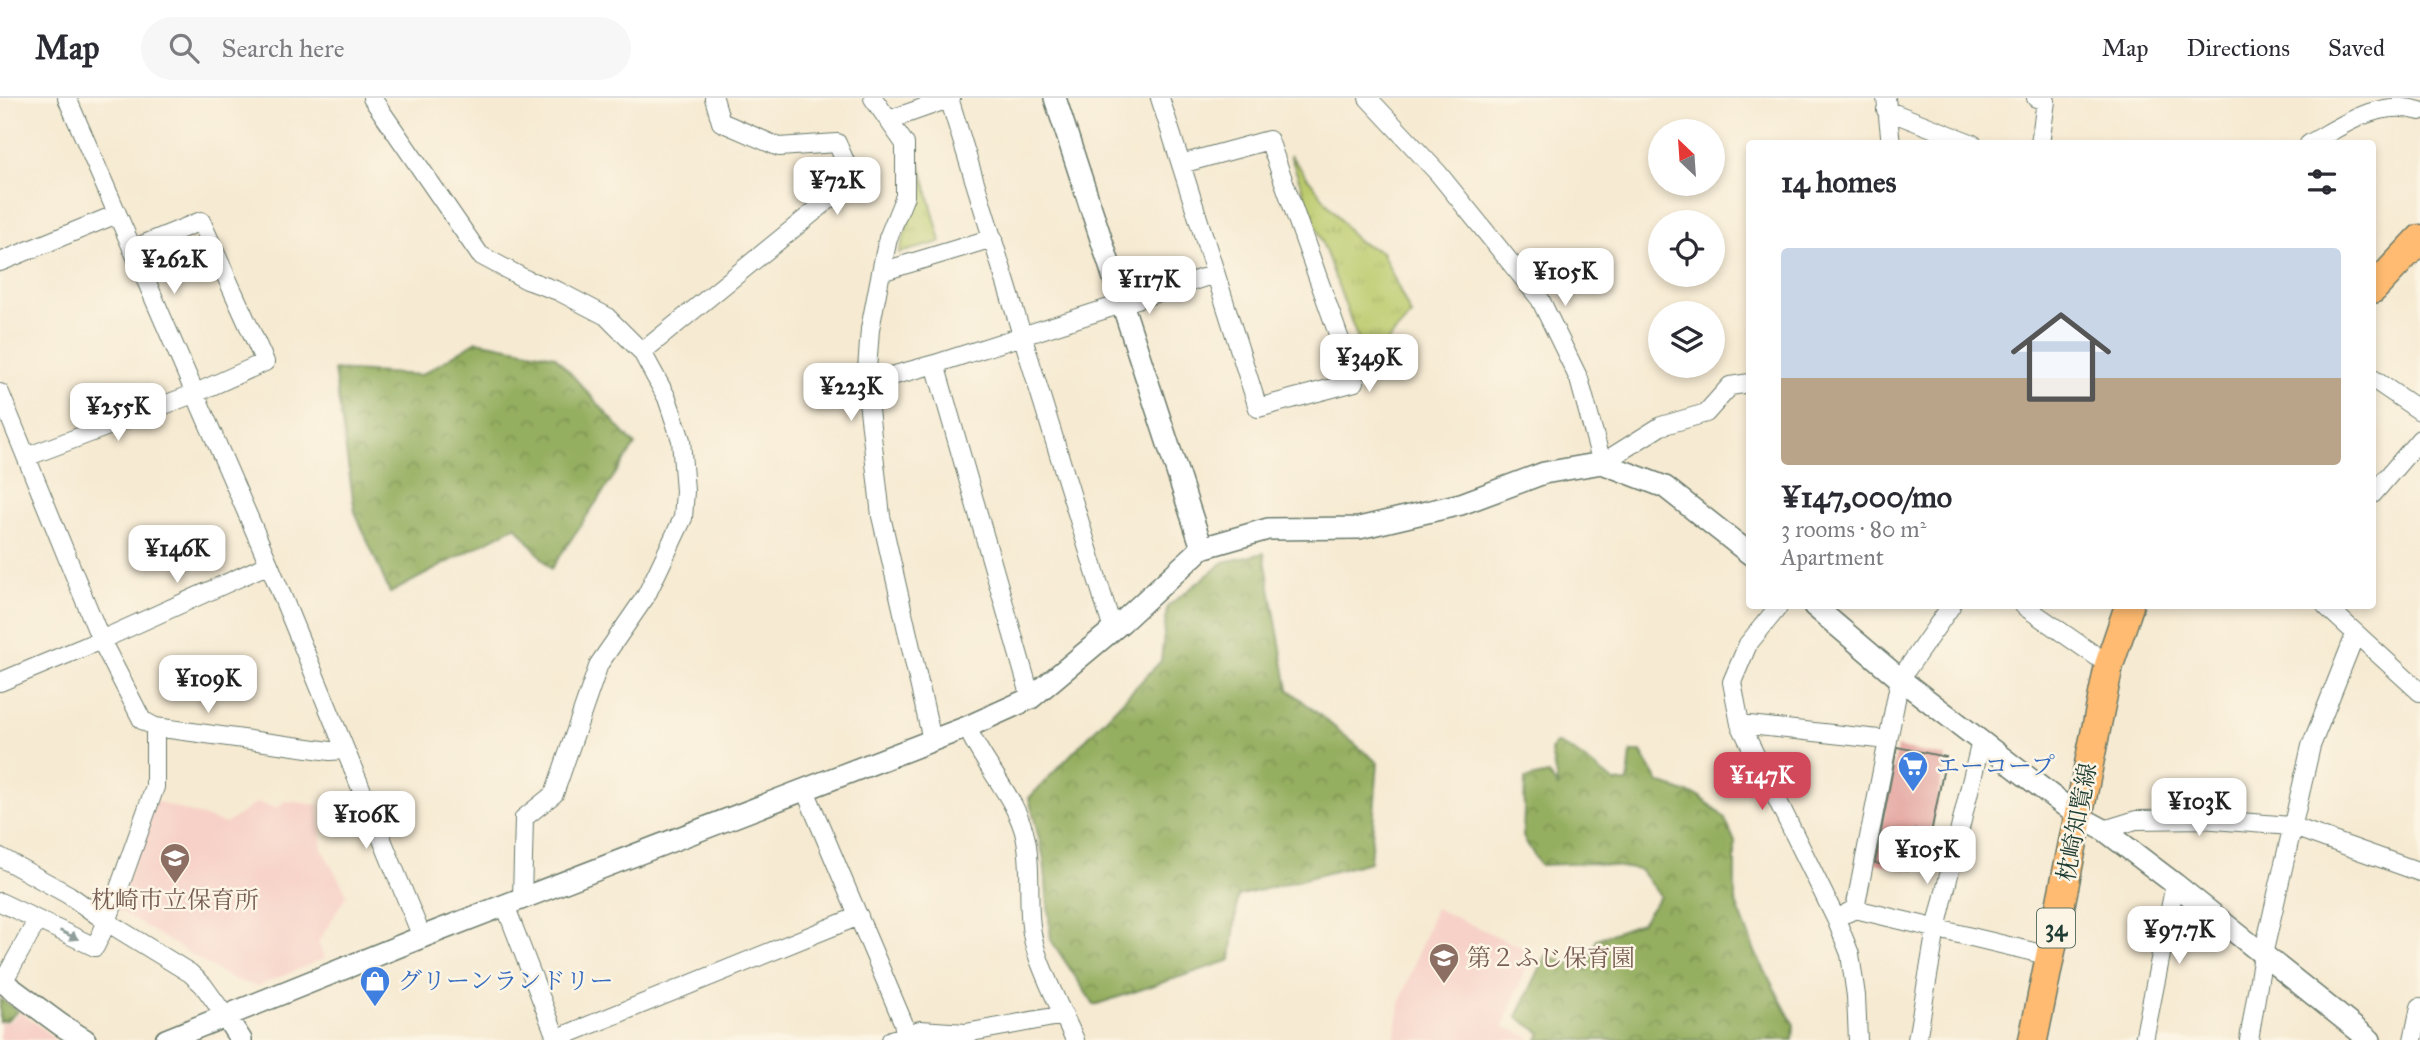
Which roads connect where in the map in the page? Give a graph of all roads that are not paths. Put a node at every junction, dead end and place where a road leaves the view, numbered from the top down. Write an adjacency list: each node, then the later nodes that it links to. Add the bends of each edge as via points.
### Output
1 (67, 98): 18 (street)
2 (372, 98): 28 (street, via 480,255 606,316)
3 (714, 98): 28 (street, via 721,122 779,147 837,143 848,168 832,197)
4 (873, 98): 12 (street)
5 (950, 98): 12 (street); 19 (street)
6 (1055, 98): 26 (street)
7 (1160, 98): 17 (street)
8 (1368, 98): 38 (street, via 1438,173 1540,299 1579,379)
9 (2036, 98): 15 (street, via 2046,101)
10 (1886, 104): 13 (street); 14 (street)
11 (2420, 111): 16 (street, via 2408,106 2370,110)
12 (889, 120): 23 (street, via 905,144 905,196 888,238)
13 (1890, 140)
14 (1964, 140)
15 (2041, 140)
16 (2316, 140)
17 (1181, 164): 24 (street); 24 (street, via 1269,140 1355,382 1258,408)
18 (117, 214): 21 (street); 22 (street)
19 (993, 238): 23 (street); 27 (street)
20 (2420, 239): 25 (main road)
21 (132, 249): 34 (street); 34 (street, via 201,221 265,362)
22 (0, 262)
23 (881, 272): 31 (street)
24 (1215, 274): 26 (street)
25 (2376, 286)
26 (1123, 303): 27 (street); 40 (street)
27 (1023, 337): 29 (street); 49 (street)
28 (642, 352): 72 (street, via 667,398 681,440 682,518 646,596 599,664 554,794 524,818)
29 (935, 364): 31 (street); 56 (street)
30 (2376, 381): 35 (street)
31 (866, 383): 60 (street, via 881,516)
32 (1746, 384): 38 (street, via 1730,386 1706,413 1661,426)
33 (0, 393): 37 (street)
34 (196, 393): 37 (street); 42 (street)
35 (2420, 411)
36 (2420, 439): 39 (street)
37 (26, 457): 51 (street)
38 (1602, 463): 40 (street, via 1544,473 1461,503 1359,528 1268,529); 41 (street, via 1665,487)
39 (2376, 490)
40 (1202, 548): 49 (street)
41 (1746, 551)
42 (269, 565): 51 (street); 63 (street)
43 (1777, 609): 57 (street, via 1748,644 1732,682)
44 (1818, 609): 53 (street)
45 (1949, 609): 53 (street)
46 (2028, 609): 52 (street)
47 (2128, 609): 52 (main road, 枕崎知覧線 / 34)
48 (2329, 609): 50 (street)
49 (1113, 630): 56 (street)
50 (2355, 635): 55 (street); 66 (street, via 2311,746)
51 (100, 640): 54 (street); 59 (street, via 142,720)
52 (2109, 665): 65 (main road, 枕崎知覧線 / 34)
53 (1900, 679): 61 (street); 62 (street)
54 (0, 682)
55 (2420, 692)
56 (1031, 698): 58 (street)
57 (1740, 724): 61 (street); 75 (street)
58 (967, 726): 60 (street); 84 (street, via 1014,807 1026,840 1035,948)
59 (155, 727): 63 (street); 77 (street, via 155,787)
60 (932, 740): 64 (street)
61 (1888, 740): 73 (street)
62 (1981, 741): 65 (street); 78 (street)
63 (345, 750): 79 (street)
64 (805, 790): 72 (street); 74 (street)
65 (2078, 817): 67 (street); 81 (main road, 枕崎知覧線 / 34)
66 (2291, 826): 67 (street, via 2201,819 2136,820); 69 (street); 80 (street)
67 (2105, 830): 70 (street)
68 (0, 857): 77 (street)
69 (2420, 872)
70 (2175, 884): 80 (street); 95 (street)
71 (0, 902): 76 (street)
72 (513, 902): 79 (street); 90 (street)
73 (1855, 909): 75 (street); 78 (street)
74 (859, 916): 86 (street); 90 (street)
75 (1836, 919): 92 (street, via 1850,954)
76 (37, 921): 77 (street, one-way to 77, via 95,947); 82 (street)
77 (107, 922): 85 (street, via 190,973)
78 (1936, 929): 81 (street); 93 (street)
79 (422, 937): 85 (street)
80 (2263, 955): 96 (street); 97 (street)
81 (2050, 956): 94 (main road, 枕崎知覧線 / 34)
82 (2, 981): 87 (street)
83 (2420, 1007): 98 (street)
84 (1064, 1015): 86 (street, via 966,1033 920,1030); 91 (street)
85 (226, 1017): 88 (street); 89 (street)
86 (901, 1038)
87 (85, 1040)
88 (166, 1040)
89 (241, 1040)
90 (556, 1040)
91 (1075, 1040)
92 (1857, 1040)
93 (1917, 1040)
94 (2033, 1040)
95 (2144, 1040)
96 (2249, 1040)
97 (2370, 1040)
98 (2413, 1040)

